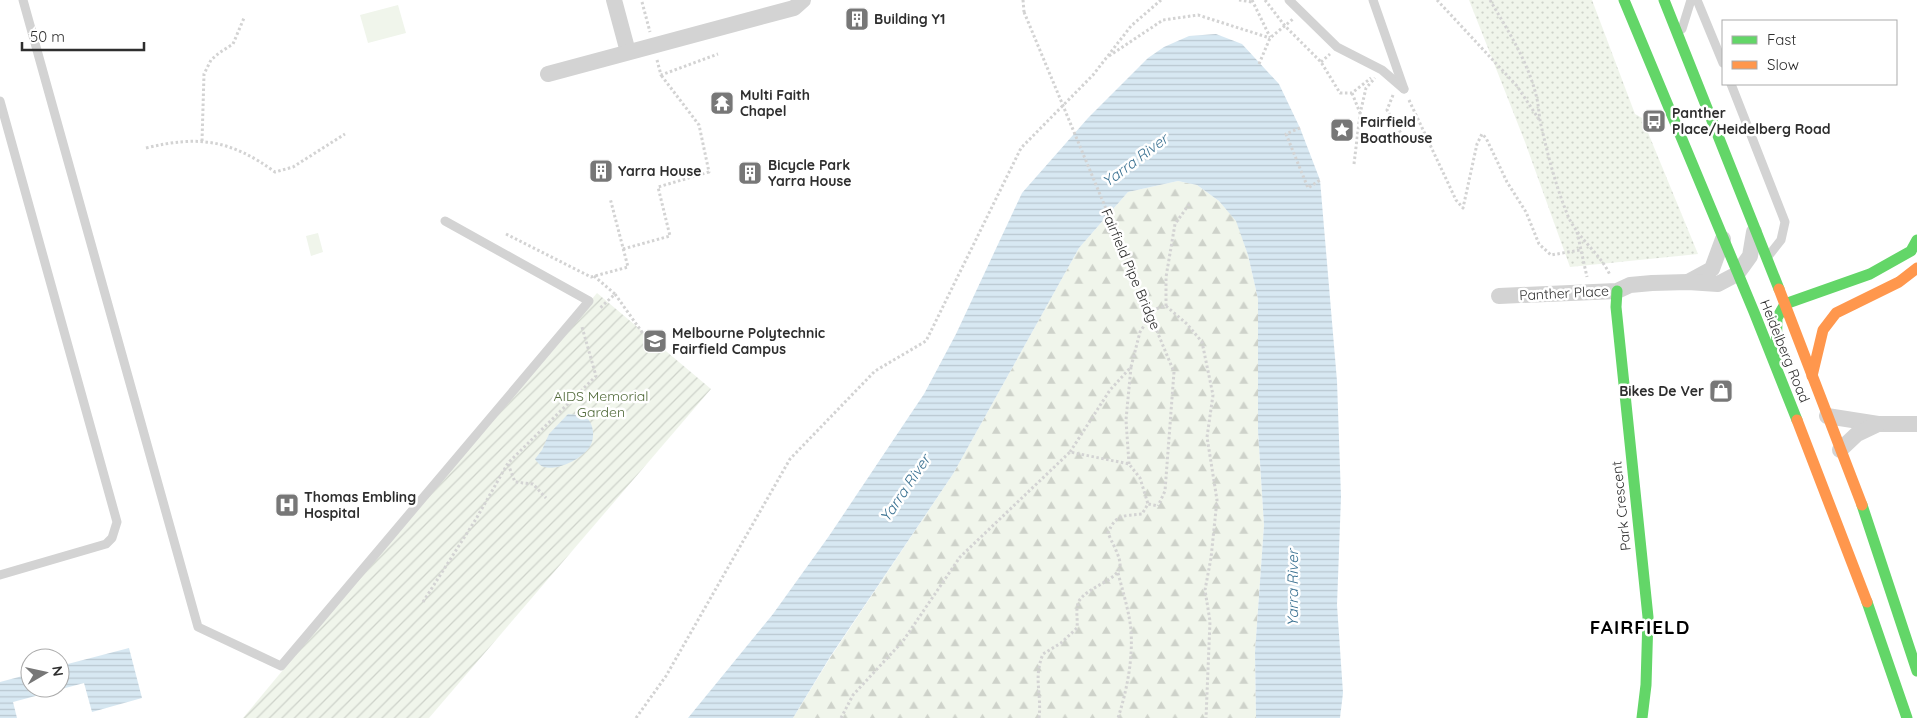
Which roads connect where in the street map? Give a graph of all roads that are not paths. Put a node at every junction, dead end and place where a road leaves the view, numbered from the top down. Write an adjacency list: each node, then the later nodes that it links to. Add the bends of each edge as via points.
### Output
1 (23, 0): 16 (lane, via 198,626 282,666 589,301)
2 (614, 0): 11 (street)
3 (803, 0): 11 (street, via 794,8)
4 (1289, 0): 5 (lane, via 1337,48 1382,70 1404,89)
5 (1373, 0)
6 (1624, 0): 18 (main road, Heidelberg Road, via 1710,197)
7 (1664, 0): 10 (main road, Heidelberg Road)
8 (1691, 0): 10 (lane)
9 (1697, 0): 12 (lane)
10 (1680, 38): 17 (main road, Heidelberg Road, via 1734,187)
11 (628, 52): 13 (street)
12 (1722, 62)
13 (548, 74)
14 (1732, 85): 21 (lane, via 1785,222 1781,240)
15 (0, 101): 36 (lane, via 117,522 112,538 106,544)
16 (445, 221)
17 (1755, 227): 21 (main road, Heidelberg Road); 23 (street, via 1750,256)
18 (1723, 239): 23 (main road, Heidelberg Road); 25 (street, Panther Place, via 1712,269)
19 (1917, 240): 20 (main road)
20 (1914, 254): 24 (main road)
21 (1767, 258): 29 (main road, Heidelberg Road)
22 (1917, 268): 27 (main road)
23 (1738, 274): 25 (street, Panther Place, via 1718,284); 30 (main road, Heidelberg Road)
24 (1870, 274): 27 (main road); 29 (main road)
25 (1688, 282): 26 (street, Panther Place, via 1630,285)
26 (1617, 290): 28 (street, Panther Place); 38 (main road, Park Crescent, via 1616,307 1648,617)
27 (1879, 292): 31 (main road, via 1836,313 1823,330)
28 (1499, 296)
29 (1785, 304): 30 (main road, via 1777,318); 31 (main road, Heidelberg Road)
30 (1776, 368): 39 (main road, Heidelberg Road, via 1857,572)
31 (1812, 376): 32 (main road, Heidelberg Road)
32 (1827, 416): 33 (street); 35 (main road, Heidelberg Road)
33 (1878, 424): 34 (street); 35 (street, via 1857,434)
34 (1917, 424)
35 (1840, 450): 37 (main road, Heidelberg Road)
36 (0, 574)
37 (1916, 665)
38 (1642, 718)
39 (1907, 718)

